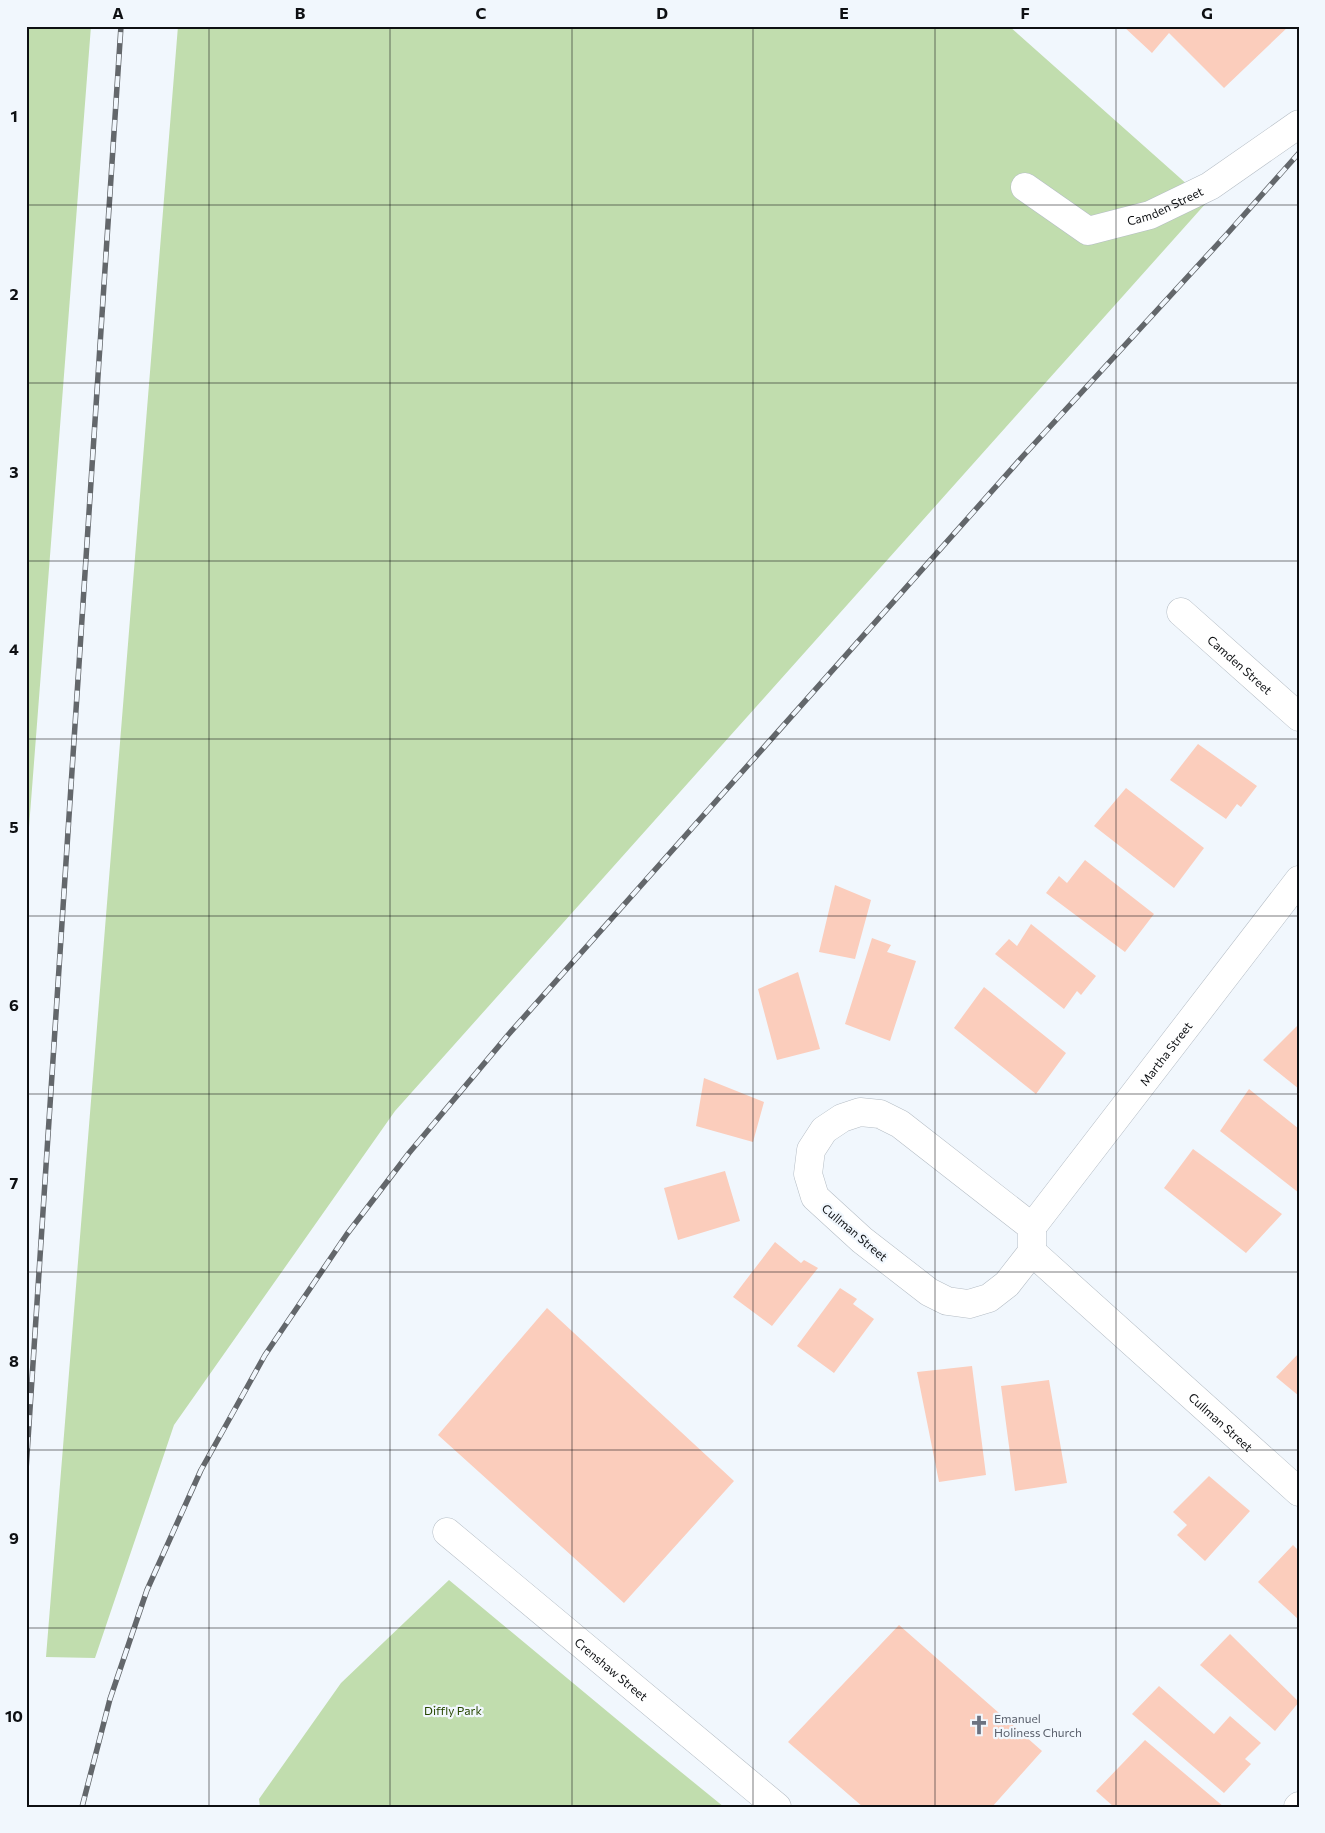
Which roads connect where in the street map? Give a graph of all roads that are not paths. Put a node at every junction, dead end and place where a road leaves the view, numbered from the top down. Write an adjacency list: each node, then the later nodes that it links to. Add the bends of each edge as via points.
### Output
1 (1299, 124): 2 (street, Camden Street, via 1210,186 1150,215 1088,231)
2 (1025, 187)
3 (1181, 612): 4 (street, Camden Street)
4 (1299, 717)
5 (1299, 880): 6 (street, Martha Street)
6 (1032, 1239): 6 (street, Cullman Street, via 900,1124 880,1114 860,1112 842,1118 824,1130 811,1150 808,1174 815,1197 862,1240 929,1292 947,1301 969,1304 990,1298 1007,1284); 7 (street, Cullman Street)
7 (1299, 1492)
8 (447, 1532): 9 (street, Crenshaw Street)
9 (777, 1807)

